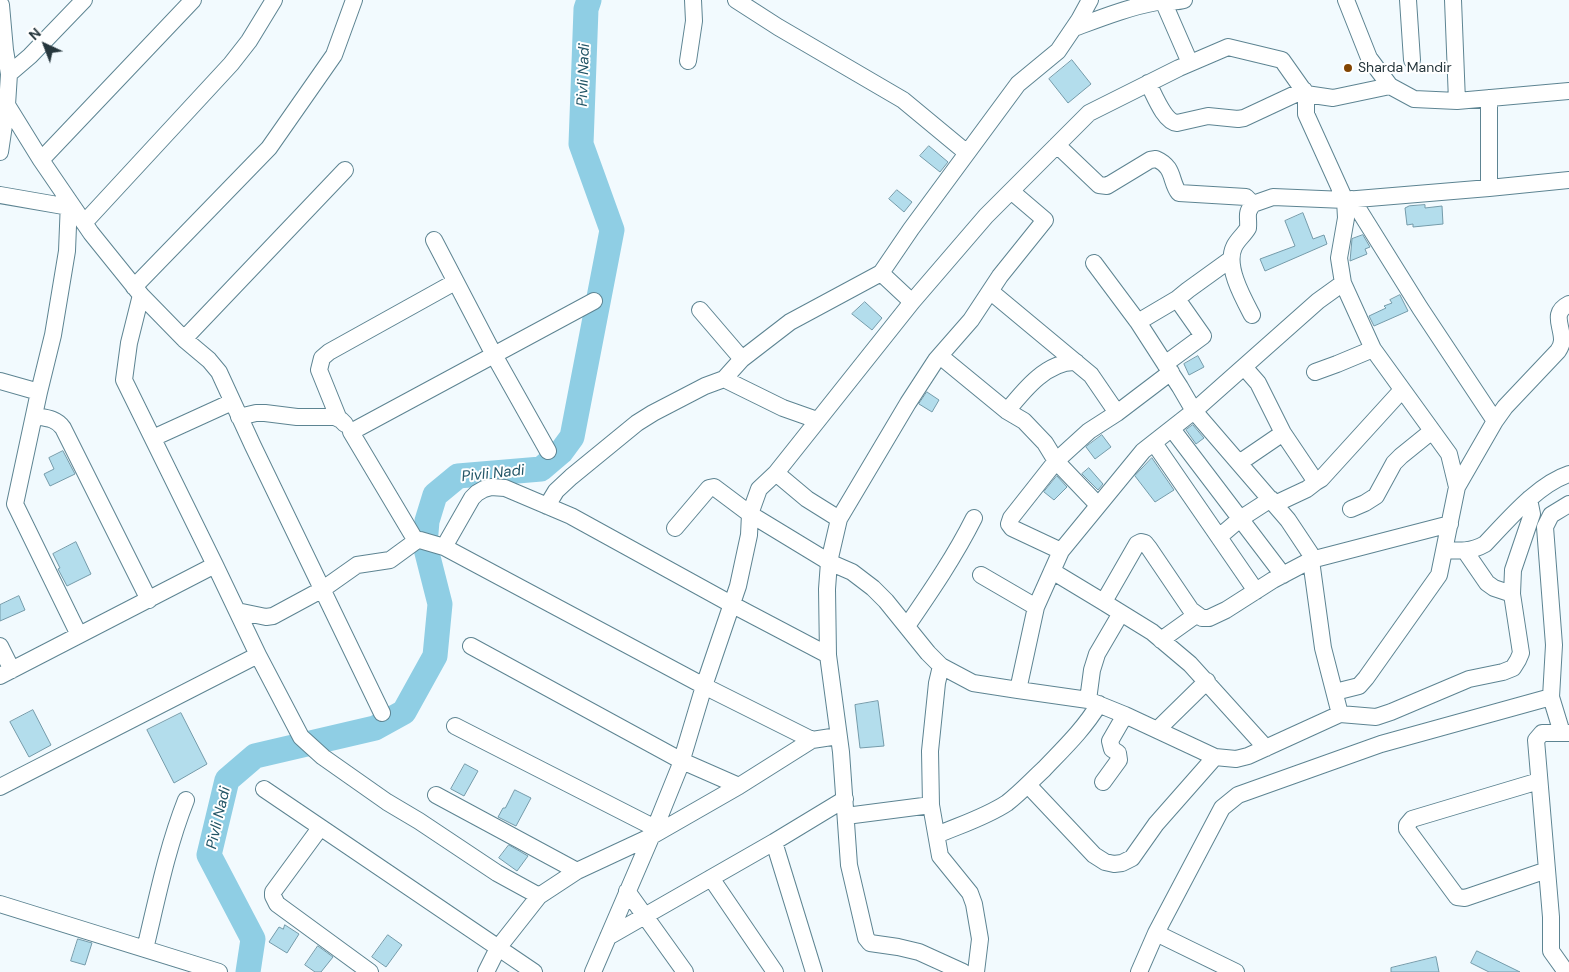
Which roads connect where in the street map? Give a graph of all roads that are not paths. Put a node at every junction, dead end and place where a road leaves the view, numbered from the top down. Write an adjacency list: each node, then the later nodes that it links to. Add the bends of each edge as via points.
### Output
1 (84, 0): 18 (street)
2 (192, 0): 29 (street)
3 (274, 0): 38 (street, via 231,64)
4 (354, 0): 45 (street, via 334,55 269,148)
5 (694, 0): 16 (street)
6 (736, 0): 28 (street, via 903,100)
7 (1090, 0): 14 (street)
8 (1184, 0): 12 (street)
9 (1346, 0): 20 (street, via 1369,58)
10 (1408, 0): 15 (street)
11 (1453, 0): 24 (street)
12 (1163, 1): 14 (street); 17 (street)
13 (1, 3): 18 (street)
14 (1074, 28): 28 (street, via 1058,51 1018,84)
15 (1412, 60)
16 (688, 61)
17 (1190, 63): 19 (street); 22 (street, via 1228,46 1282,60)
18 (9, 74): 25 (street)
19 (1148, 83): 22 (street, via 1166,117 1177,123 1208,116 1244,118); 26 (street, via 1089,113)
20 (1390, 86): 22 (street, via 1333,98); 24 (street, via 1414,100)
21 (1569, 91): 23 (street)
22 (1305, 92): 35 (street, via 1306,114)
23 (1489, 98): 24 (street); 32 (street)
24 (1457, 101)
25 (7, 105): 27 (street); 29 (street)
26 (1057, 145): 33 (street); 37 (street, via 1099,185 1107,186 1156,159 1170,172 1179,193 1246,197)
27 (0, 152)
28 (967, 152): 42 (street)
29 (41, 160): 36 (street)
30 (345, 170): 54 (street)
31 (1569, 180): 32 (street)
32 (1489, 188): 35 (street)
33 (1011, 191): 46 (street, via 1045,220); 49 (street)
34 (0, 195): 36 (street)
35 (1348, 199): 37 (street, via 1273,197); 44 (street, via 1339,258); 74 (street)
36 (69, 204): 38 (street); 66 (street, via 67,251 55,326)
37 (1253, 204): 40 (street, via 1248,210 1248,228 1234,244)
38 (84, 223): 45 (street)
39 (434, 240): 43 (street)
40 (1231, 258): 47 (street); 52 (street, via 1238,286)
41 (1094, 263): 53 (street)
42 (881, 273): 49 (street); 58 (street, via 790,322)
43 (455, 282): 56 (street); 72 (street, via 322,358 319,370)
44 (1343, 283): 55 (street); 60 (street)
45 (137, 291): 54 (street); 79 (street, via 124,380)
46 (990, 291): 57 (street, via 971,320); 59 (street)
47 (1178, 299): 53 (street); 61 (street, via 1203,336)
48 (594, 301): 56 (street)
49 (912, 302): 73 (street)
50 (1569, 304): 74 (street, via 1558,316 1562,341 1558,351)
51 (700, 310): 58 (street)
52 (1252, 315)
53 (1138, 322): 61 (street)
54 (184, 339): 67 (street, via 218,372)
55 (1373, 349): 62 (street); 65 (street)
56 (494, 355): 77 (street); 81 (street)
57 (940, 356): 68 (street); 96 (street, via 908,402)
58 (742, 359): 63 (street)
59 (1076, 362): 68 (street, via 1060,364 1049,370); 70 (street, via 1091,375)
60 (1244, 367): 69 (street); 78 (street, via 1258,383)
61 (1168, 368): 69 (street); 70 (street)
62 (1315, 372)
63 (724, 379): 73 (street, via 783,408); 92 (street, via 637,424 571,477)
64 (0, 382): 66 (street)
65 (1402, 390): 76 (street); 86 (street)
66 (39, 392): 71 (street)
67 (235, 409): 72 (street, via 297,417); 79 (street); 111 (street)
68 (1007, 411): 82 (street, via 1024,421 1045,443)
69 (1194, 411): 75 (street); 83 (street)
70 (1117, 413): 82 (street, via 1089,431)
71 (34, 416): 114 (street, via 54,419 63,428); 122 (street, via 15,504)
72 (338, 417): 77 (street)
73 (817, 420): 84 (street)
74 (1495, 421): 87 (street)
75 (1172, 429): 80 (street); 97 (street)
76 (1432, 431): 87 (street, via 1449,454); 93 (street, via 1394,463 1376,496)
77 (351, 432): 101 (street)
78 (1283, 433): 83 (street); 86 (street)
79 (153, 438): 107 (street)
80 (1154, 443): 91 (street, via 1143,451); 100 (street)
81 (548, 451)
82 (1056, 461): 91 (street); 103 (street, via 1009,524)
83 (1239, 463): 89 (street)
84 (776, 474): 94 (street, via 759,489); 96 (street, via 807,500)
85 (1567, 476): 88 (street, via 1542,488)
86 (1316, 482): 89 (street)
87 (1457, 487): 98 (street)
88 (1529, 499): 104 (street, via 1485,544); 113 (street, via 1532,514 1513,570)
89 (1273, 502): 97 (street); 105 (street, via 1310,553)
90 (1569, 504): 134 (street, via 1551,515 1545,527 1554,645)
91 (1098, 505): 103 (street)
92 (547, 506): 101 (street, via 505,488 484,489); 116 (street)
93 (1351, 509)
94 (750, 514): 99 (street, via 712,487); 106 (street); 116 (street, via 750,535)
95 (974, 518): 121 (street, via 949,564)
96 (839, 519): 106 (street)
97 (1240, 519): 100 (street); 110 (street)
98 (1450, 524): 102 (street); 105 (street)
99 (675, 528)
100 (1219, 537): 112 (street)
101 (431, 543): 111 (street, via 390,560 357,565); 131 (street)
102 (1444, 550): 104 (street); 133 (street, via 1439,575 1366,678 1359,686)
103 (1061, 551): 108 (street)
104 (1465, 551): 113 (street, via 1487,582)
105 (1311, 560): 110 (street); 133 (street, via 1323,648)
106 (830, 562): 121 (street, via 852,572 873,588); 127 (street, via 826,589)
107 (215, 565): 114 (street); 118 (street)
108 (1052, 571): 115 (street); 117 (street)
109 (981, 574): 117 (street)
110 (1283, 575): 112 (street)
111 (323, 589): 118 (street, via 273,616); 136 (street)
112 (1256, 591): 120 (street, via 1209,618)
113 (1512, 594): 137 (street, via 1521,653 1513,668 1469,679 1376,717)
114 (149, 600): 122 (street)
115 (1105, 603): 119 (street); 120 (street, via 1141,542 1149,548)
116 (731, 604): 127 (street); 131 (street)
117 (1036, 607): 132 (street)
118 (237, 611): 126 (street)
119 (1121, 613): 123 (street); 135 (street, via 1096,654 1092,670)
120 (1196, 615): 123 (street)
121 (907, 626): 128 (street)
122 (79, 635): 129 (street)
123 (1161, 640): 130 (street)
124 (0, 646): 129 (street)
125 (472, 646): 146 (street)
126 (258, 655): 151 (street); 166 (street, via 301,737 323,757 497,873)
127 (828, 655): 142 (street)
128 (941, 666): 132 (street, via 973,682); 156 (street, via 930,751)
129 (6, 673)
130 (1207, 680): 140 (street); 144 (street)
131 (704, 686): 143 (street); 146 (street)
132 (1018, 690): 135 (street)
133 (1335, 692): 137 (street)
134 (1551, 697): 141 (street); 169 (street, via 1381,744 1238,795 1222,808)
135 (1093, 702): 138 (street); 149 (street, via 1089,721)
136 (382, 713)
137 (1340, 714): 144 (street)
138 (1125, 715): 140 (street); 147 (street, via 1110,741 1119,760)
139 (455, 726): 159 (street)
140 (1157, 730): 145 (street)
141 (1566, 733): 148 (street, via 1542,733 1536,740)
142 (838, 736): 143 (street); 154 (street)
143 (812, 740): 150 (street)
144 (1266, 748): 145 (street, via 1236,759)
145 (1215, 757): 149 (street, via 1156,824 1132,858 1122,863 1105,862 1094,855)
146 (682, 761): 150 (street); 159 (street)
147 (1102, 782)
148 (1539, 782): 162 (street); 162 (street, via 1412,819 1407,829 1460,898)
149 (1028, 785): 160 (street, via 988,814)
150 (739, 786): 159 (street)
151 (0, 787)
152 (264, 789): 158 (street)
153 (436, 795): 163 (street)
154 (845, 799): 157 (street); 161 (street)
155 (186, 800): 172 (street, via 169,846)
156 (931, 805): 157 (street); 160 (street)
157 (846, 816): 181 (street, via 849,865 866,938 870,943 919,952)
158 (320, 828): 171 (street); 174 (street, via 273,896 277,904)
159 (653, 833): 163 (street); 165 (street)
160 (937, 836): 182 (street, via 940,856 970,893 974,904 980,938)
161 (774, 842): 164 (street); 180 (street)
162 (1547, 870): 185 (street, via 1551,950)
163 (577, 871): 166 (street)
164 (711, 878): 168 (street); 179 (street)
165 (627, 891): 168 (street); 170 (street)
166 (540, 896): 171 (street)
167 (0, 904): 172 (street)
168 (646, 915): 170 (street); 178 (street)
169 (1156, 933): 183 (street); 184 (street)
170 (608, 937): 177 (street)
171 (498, 948): 175 (street); 176 (street)
172 (145, 949): 173 (street)
173 (219, 972)
174 (370, 972)
175 (486, 972)
176 (534, 972)
177 (593, 972)
178 (685, 972)
179 (775, 972)
180 (814, 972)
181 (963, 972)
182 (976, 972)
183 (1139, 972)
184 (1236, 972)
185 (1566, 972)

